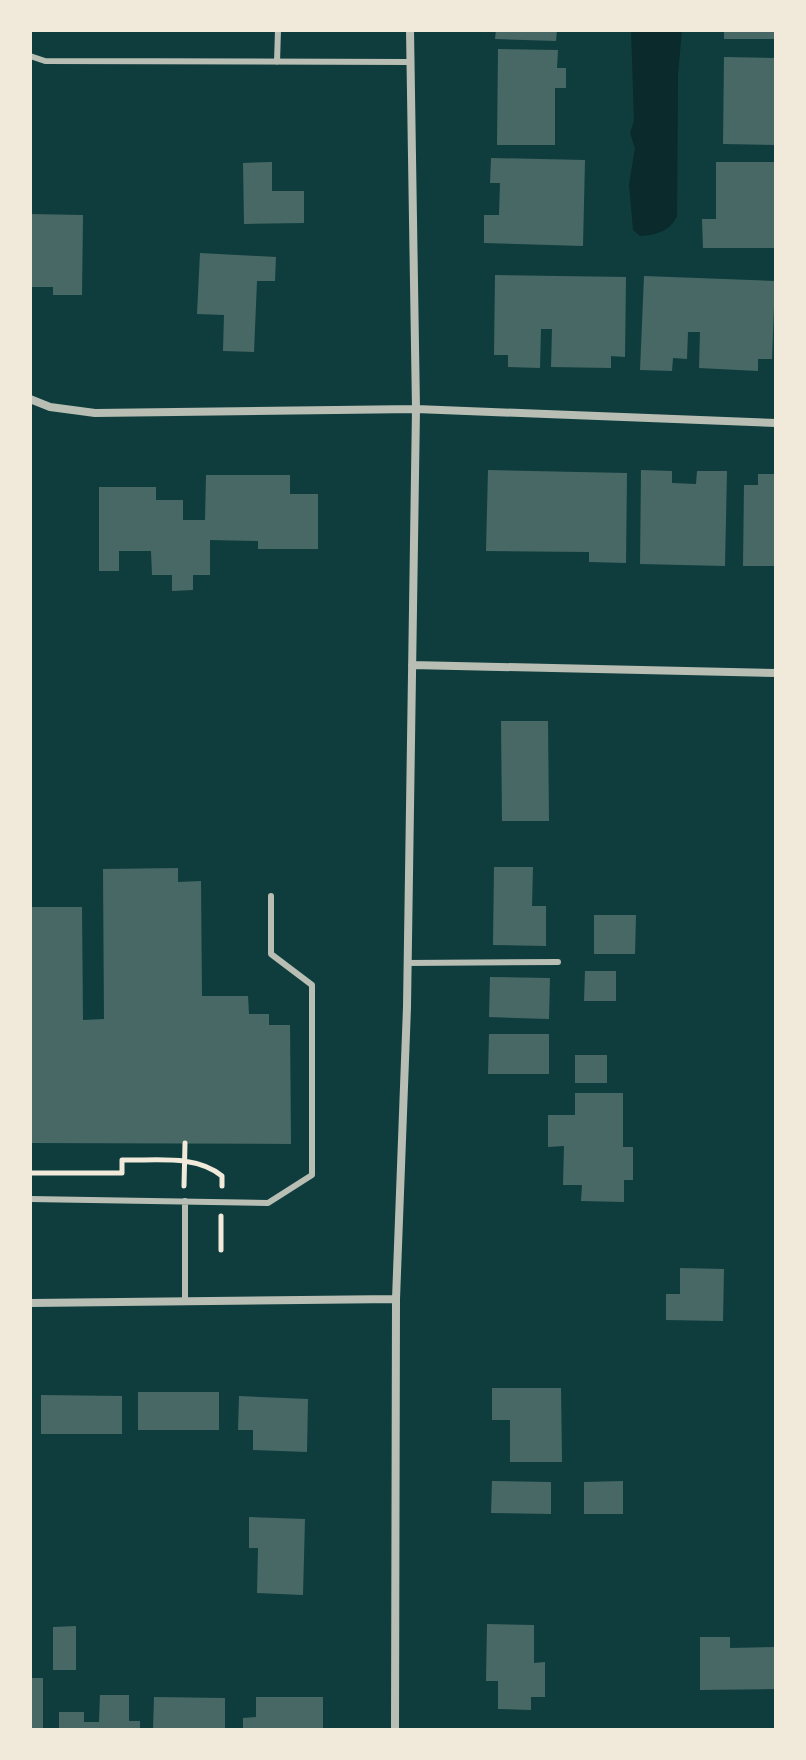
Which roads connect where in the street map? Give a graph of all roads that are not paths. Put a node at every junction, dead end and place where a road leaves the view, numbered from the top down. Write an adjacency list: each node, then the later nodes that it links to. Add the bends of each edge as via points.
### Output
1 (278, 30): 4 (lane)
2 (410, 30): 5 (street)
3 (30, 56): 4 (lane, via 45,61)
4 (277, 62): 5 (lane)
5 (410, 62): 7 (street)
6 (30, 399): 7 (street, via 95,413)
7 (416, 409): 8 (street); 9 (street)
8 (776, 423)
9 (412, 665): 10 (street); 13 (street)
10 (776, 673)
11 (271, 896): 15 (lane, via 271,954 312,985 312,1175 268,1203)
12 (558, 962): 13 (lane)
13 (407, 963): 16 (street)
14 (30, 1199): 15 (lane)
15 (185, 1201): 17 (lane)
16 (396, 1299): 17 (street); 19 (street)
17 (185, 1301): 18 (street)
18 (30, 1303)
19 (395, 1730)

